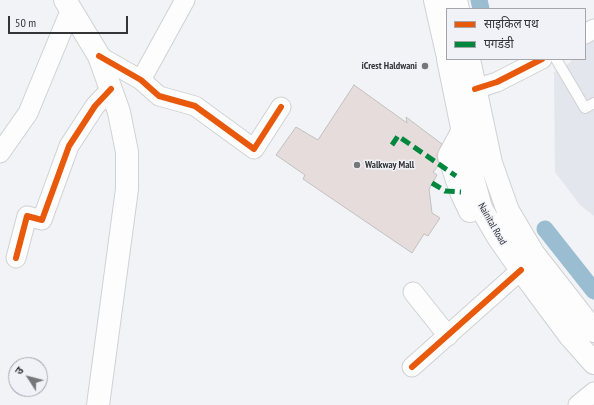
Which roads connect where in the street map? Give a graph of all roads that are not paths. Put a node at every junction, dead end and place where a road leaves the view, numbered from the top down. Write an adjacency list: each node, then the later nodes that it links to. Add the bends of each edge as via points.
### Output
1 (185, 0): 10 (street)
2 (435, 0): 4 (main road)
3 (68, 4): 5 (main road); 15 (street, via 28,113)
4 (446, 49)
5 (98, 56): 10 (street); 11 (main road)
6 (448, 60): 17 (main road, Nainital Road, via 475,191 481,208)
7 (469, 60): 12 (main road, Nainital Road)
8 (540, 60): 12 (street, via 497,82)
9 (557, 60): 13 (lane, via 585,108)
10 (141, 80): 14 (street, via 159,96 195,106 254,149)
11 (111, 89): 16 (street, via 95,106 69,146 42,220 27,216); 24 (main road, via 119,112 127,152 126,189)
12 (475, 89): 19 (main road, Nainital Road, via 491,163 508,211 533,253)
13 (594, 103)
14 (281, 108)
15 (0, 153)
16 (16, 258)
17 (521, 270): 20 (street); 21 (main road, Nainital Road, via 570,336)
18 (413, 292): 20 (street)
19 (594, 331)
20 (448, 336): 22 (street)
21 (594, 363)
22 (412, 366)
23 (594, 392): 25 (street)
24 (98, 405)
25 (578, 405)

